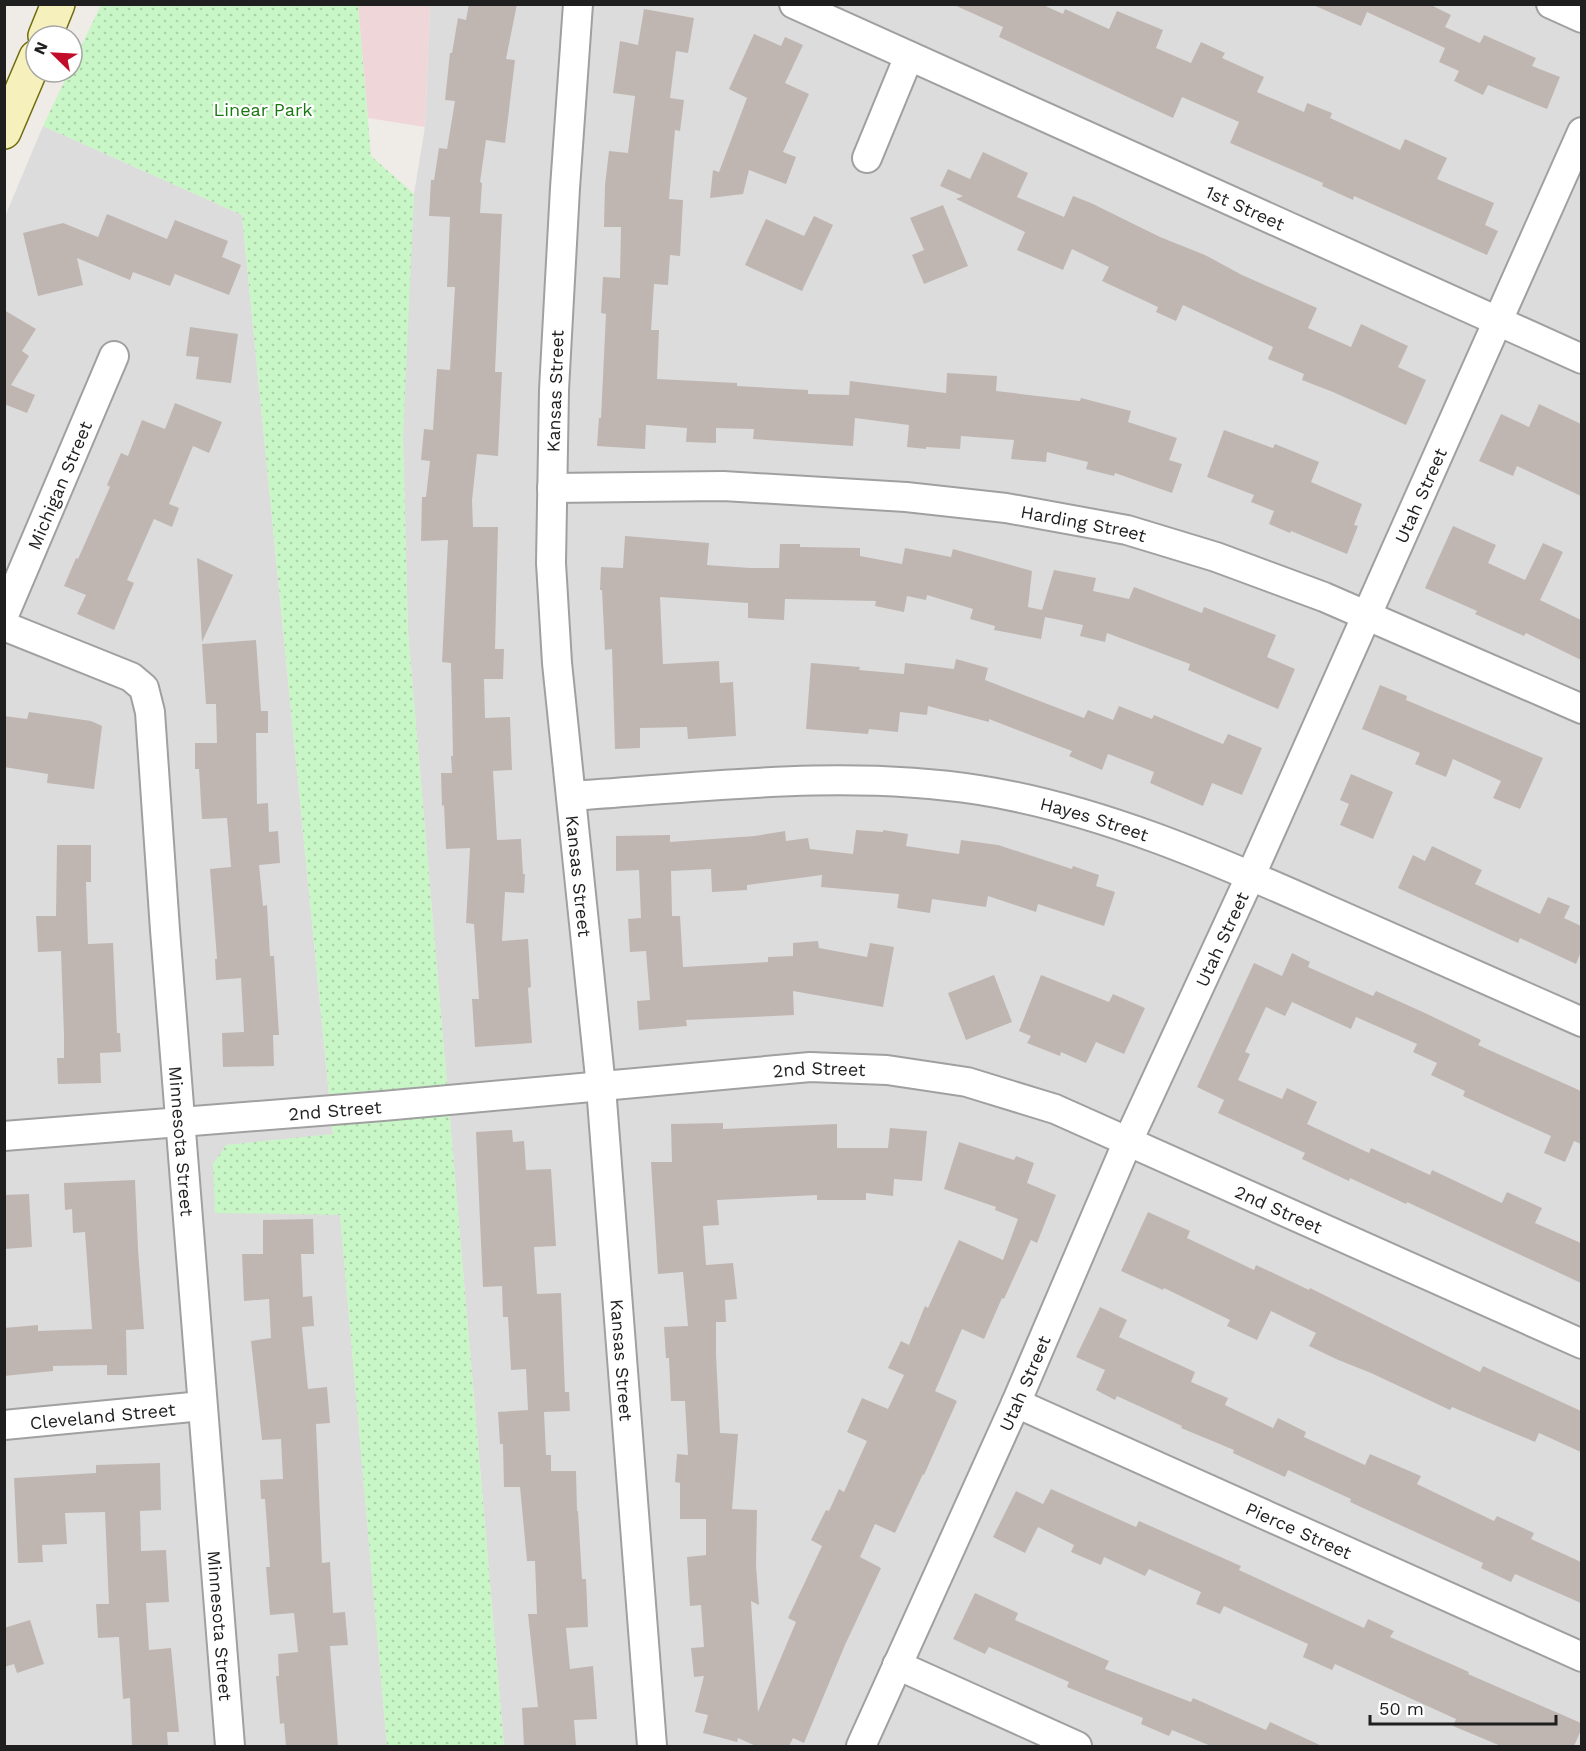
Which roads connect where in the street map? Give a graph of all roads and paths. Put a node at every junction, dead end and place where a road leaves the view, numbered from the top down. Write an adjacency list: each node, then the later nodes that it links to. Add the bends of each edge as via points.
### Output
1 (58, 4): 6 (main road)
2 (578, 4): 15 (street, Kansas Street, via 554,390)
3 (794, 4): 7 (street, 1st Street)
4 (1551, 4): 5 (street)
5 (1581, 18)
6 (50, 24)
7 (909, 56): 11 (street); 12 (street, 1st Street)
8 (24, 84): 9 (main road)
9 (4, 132)
10 (1581, 132): 12 (street, Utah Street)
11 (867, 158)
12 (1497, 321): 14 (street, 1st Street); 17 (street, Utah Street)
13 (114, 356): 16 (street, Michigan Street)
14 (1581, 359)
15 (552, 488): 17 (street, Harding Street, via 723,486 906,497 1006,508 1127,530 1226,561); 20 (street, Kansas Street, via 557,663)
16 (4, 615)
17 (1366, 616): 19 (street, Harding Street); 21 (street, Utah Street)
18 (4, 626): 24 (street, Minnesota Street, via 131,677 144,687 150,712)
19 (1581, 709)
20 (571, 796): 21 (street, Hayes Street, via 810,779 888,781 979,790 1120,825); 23 (street, Kansas Street)
21 (1251, 875): 22 (street, Hayes Street); 26 (street, Utah Street)
22 (1581, 1022)
23 (601, 1087): 24 (street, 2nd Street); 26 (street, 2nd Street, via 810,1067 887,1070 967,1082 1055,1109); 34 (street, Kansas Street)
24 (180, 1122): 25 (street, 2nd Street); 29 (street, Minnesota Street)
25 (4, 1136)
26 (1128, 1141): 27 (street, 2nd Street); 28 (street, Utah Street)
27 (1581, 1344)
28 (1016, 1403): 31 (street, Pierce Street); 32 (street, Utah Street)
29 (202, 1407): 30 (street, Cleveland Street); 33 (street, Minnesota Street)
30 (4, 1425)
31 (1581, 1657)
32 (897, 1665): 35 (street, Utah Street); 36 (street)
33 (230, 1746)
34 (652, 1746)
35 (861, 1746)
36 (1077, 1746)

